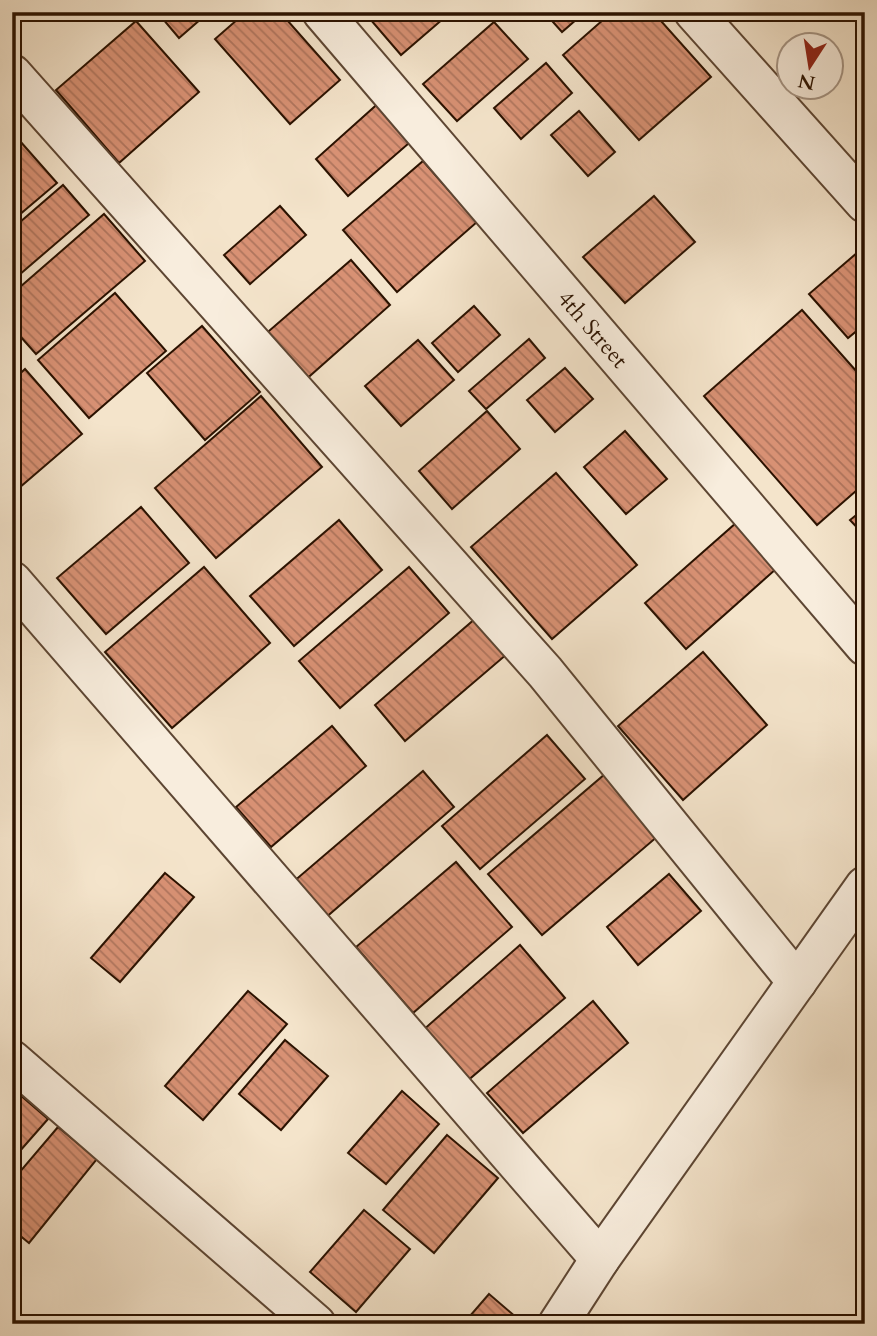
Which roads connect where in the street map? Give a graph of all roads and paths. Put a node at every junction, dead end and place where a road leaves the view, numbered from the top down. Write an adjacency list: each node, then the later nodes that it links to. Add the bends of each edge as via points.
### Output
1 (322, 12): 6 (street, 4th Street)
2 (694, 12): 4 (street)
3 (12, 74): 8 (street, via 545,673)
4 (865, 203)
5 (12, 581): 10 (street)
6 (865, 646)
7 (865, 886): 8 (street)
8 (797, 982): 10 (street)
9 (12, 1060): 11 (street)
10 (600, 1259): 12 (street)
11 (316, 1324)
12 (558, 1324)

